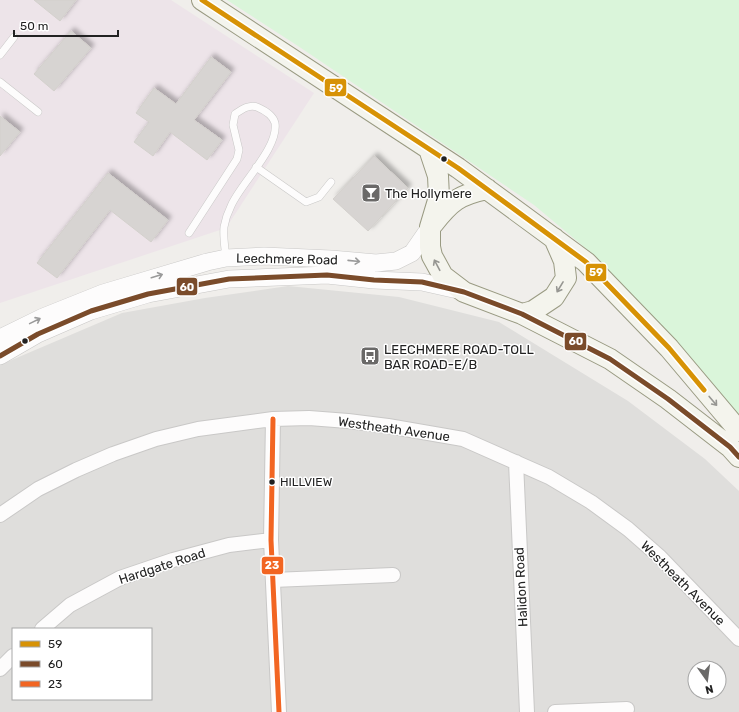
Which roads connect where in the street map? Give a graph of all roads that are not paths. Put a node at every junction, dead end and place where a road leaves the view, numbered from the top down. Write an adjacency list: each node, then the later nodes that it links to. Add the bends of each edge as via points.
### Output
1 (202, 0): 6 (main road)
2 (14, 37): 3 (lane)
3 (0, 55)
4 (0, 82): 5 (lane)
5 (38, 112)
6 (429, 149): 9 (main road); 10 (main road, via 438,176 439,197)
7 (256, 167): 8 (lane, via 306,202 319,197); 11 (lane, via 274,135 275,122 268,113 255,106 245,107 235,114 233,124 239,150 237,159); 13 (lane, via 231,205 224,227)
8 (331, 182)
9 (487, 189): 10 (main road, Leechmere Road, via 460,197 444,210); 12 (main road)
10 (430, 228): 13 (street, Leechmere Road, one-way to 10, via 296,256 376,264 396,261 412,253); 14 (main road, one-way to 10, via 443,276 432,256)
11 (189, 233)
12 (554, 238): 15 (main road, one-way to 15, via 564,261 566,278 554,297 534,311); 19 (main road, one-way to 19, via 586,262 603,279 669,348)
13 (226, 258): 16 (street, Leechmere Road, one-way to 13, via 43,317 103,293)
14 (464, 292): 15 (main road, Leechmere Road); 17 (street, Leechmere Road, via 422,282 327,275 229,279 148,294 91,311 38,334)
15 (522, 314): 20 (main road, Leechmere Road, via 610,359 668,399 730,447)
16 (0, 338)
17 (0, 356)
18 (273, 419): 21 (street, Westheath Avenue, via 348,421 463,439); 22 (street, Westheath Avenue, via 198,429 156,439 76,470 38,489); 23 (street)
19 (739, 431)
20 (739, 457)
21 (516, 462): 27 (street, Westheath Avenue, via 550,477 628,529 660,557); 32 (street, Halidon Road)
22 (0, 515)
23 (271, 540): 25 (street); 26 (street, Hardgate Road, via 228,545 120,578 70,605)
24 (393, 575): 25 (street)
25 (272, 580): 31 (street)
26 (43, 628)
27 (739, 639)
28 (12, 657): 29 (street)
29 (0, 669)
30 (627, 709): 33 (street)
31 (279, 712)
32 (527, 712)
33 (555, 712)

